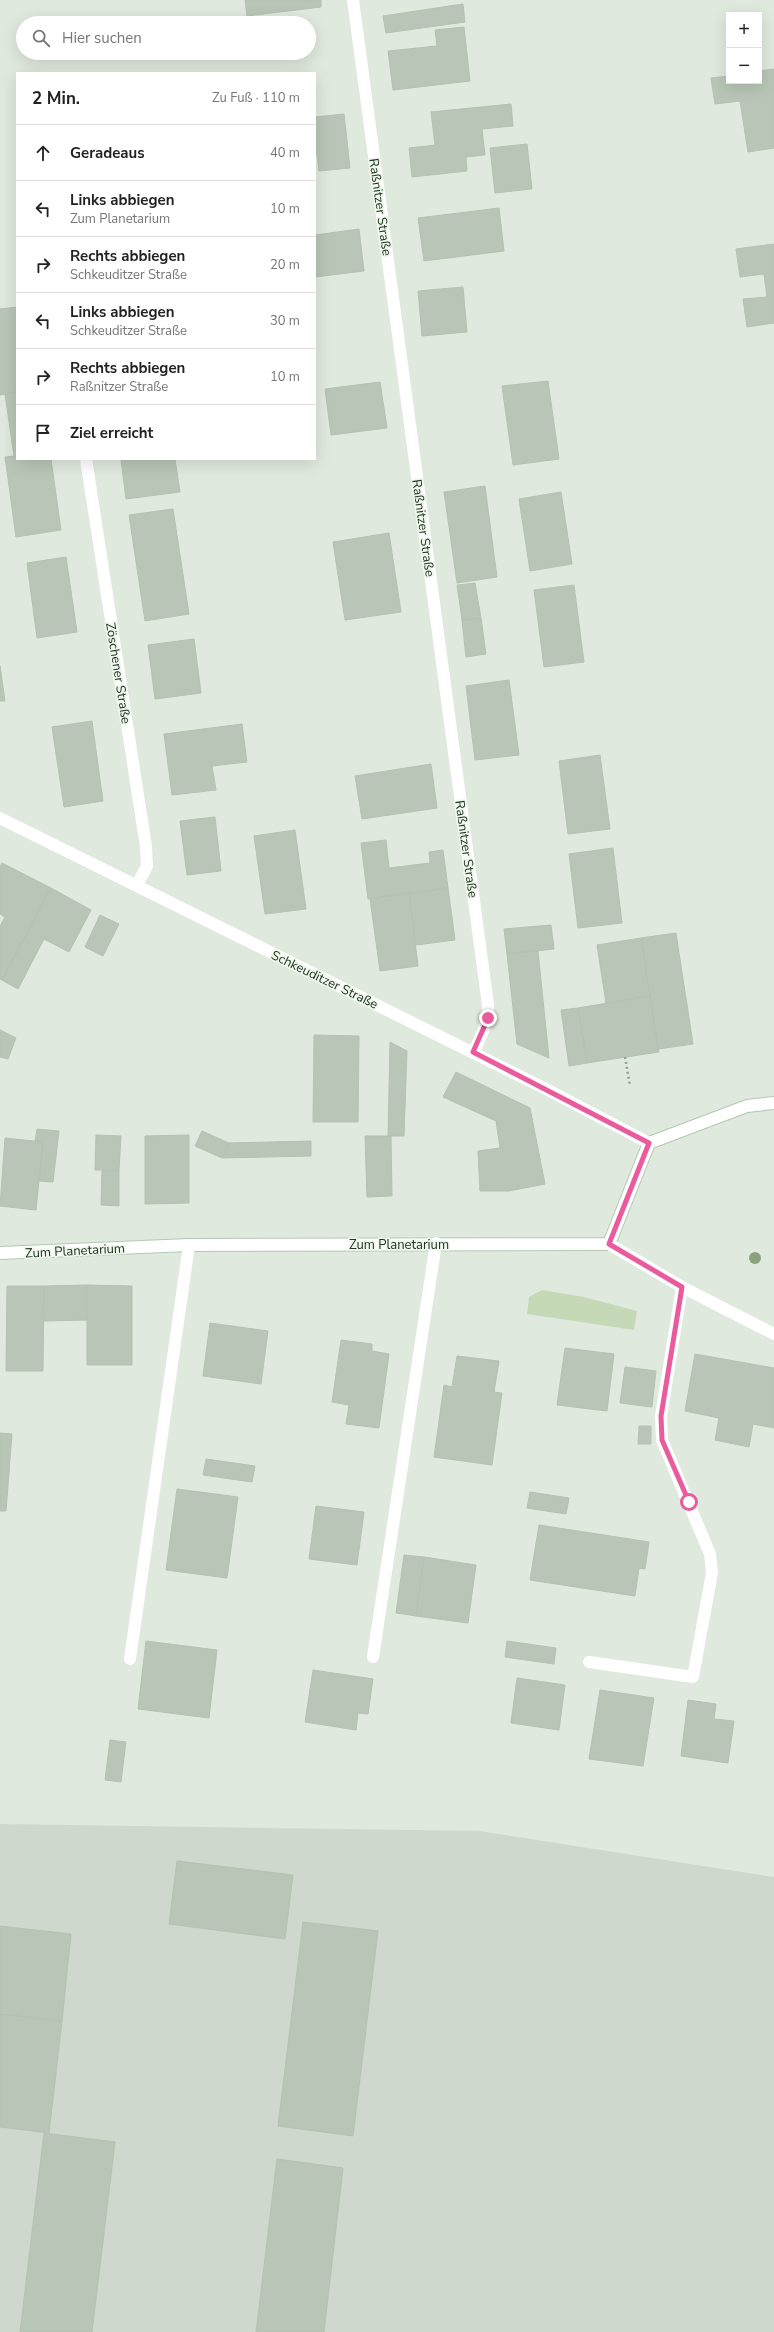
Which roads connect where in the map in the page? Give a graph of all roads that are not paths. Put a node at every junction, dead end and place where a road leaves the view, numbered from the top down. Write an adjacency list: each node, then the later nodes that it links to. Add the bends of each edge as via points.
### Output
1 (353, 0): 5 (street, Raßnitzer Straße, via 488,1005 488,1018)
2 (86, 460): 4 (street, Zöschener Straße, via 146,847 147,866)
3 (0, 818): 4 (street, Schkeuditzer Straße)
4 (137, 885): 5 (street, Schkeuditzer Straße)
5 (473, 1052): 7 (street, Schkeuditzer Straße)
6 (774, 1103): 7 (street, via 747,1106)
7 (649, 1143): 9 (street)
8 (436, 1243): 9 (street, Zum Planetarium); 10 (street, Zum Planetarium); 14 (street)
9 (609, 1244): 12 (street)
10 (189, 1245): 11 (street, Zum Planetarium); 15 (street)
11 (0, 1253)
12 (682, 1287): 13 (street); 16 (street, via 661,1416 662,1440 710,1554 712,1573 693,1677)
13 (774, 1334)
14 (373, 1657)
15 (130, 1658)
16 (589, 1662)

